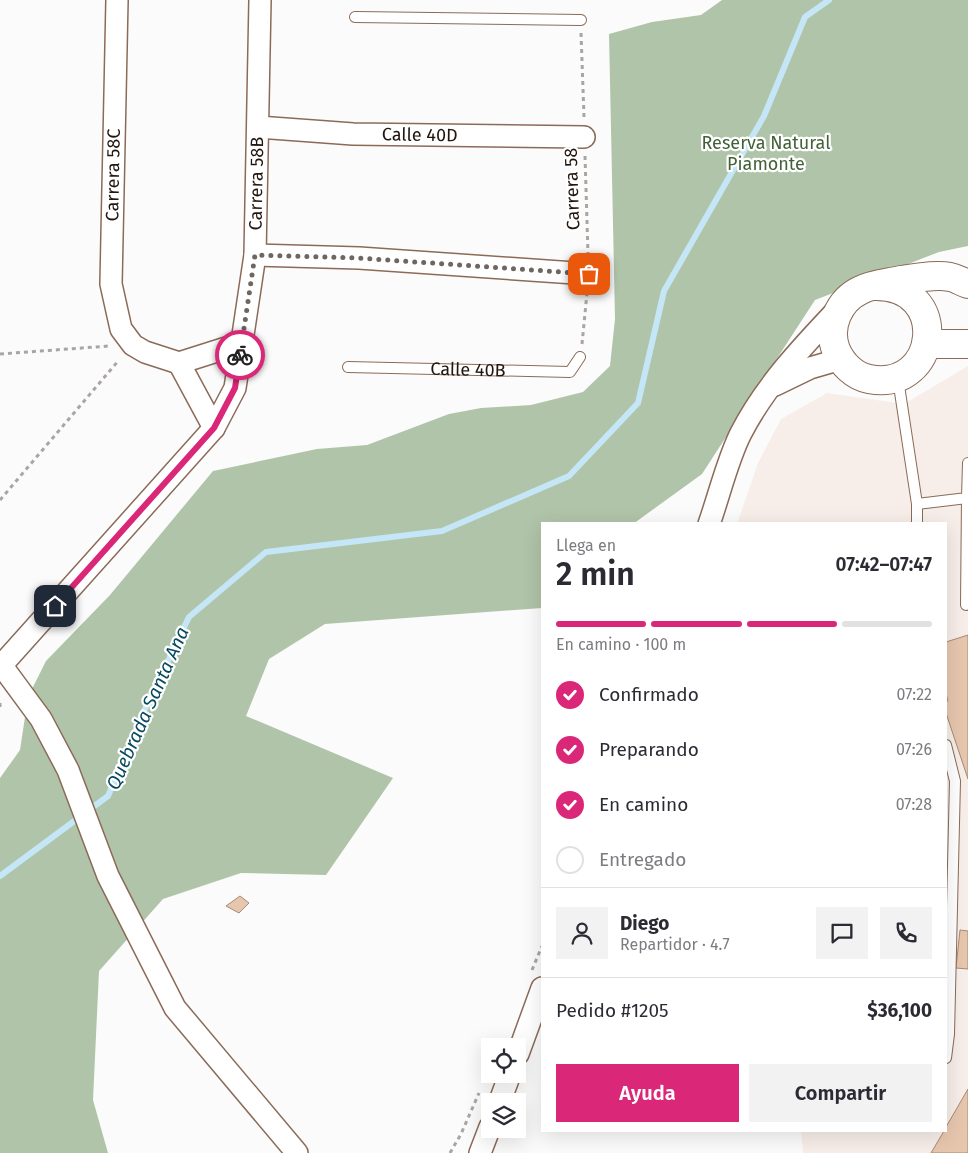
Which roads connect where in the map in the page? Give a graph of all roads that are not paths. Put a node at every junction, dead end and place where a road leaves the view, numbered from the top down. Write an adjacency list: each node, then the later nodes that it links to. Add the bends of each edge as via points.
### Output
1 (117, 0): 17 (street, Carrera 58C, via 111,284 121,329 133,345)
2 (260, 0): 5 (street, Carrera 58B)
3 (355, 16): 4 (lane)
4 (581, 20)
5 (258, 127): 6 (street, Calle 40D, via 353,134); 7 (street, Carrera 58B)
6 (584, 138)
7 (255, 255): 8 (street, via 359,258); 12 (street, Carrera 58B)
8 (589, 274)
9 (968, 284): 10 (street, via 950,276)
10 (874, 286): 11 (street, via 851,295); 13 (street, via 897,288 916,301 927,321)
11 (842, 305): 16 (street, via 833,326 833,338); 20 (street)
12 (242, 343): 17 (street); 21 (street, Carrera 58B, via 235,388)
13 (927, 344): 14 (street); 19 (street, via 919,360)
14 (968, 344)
15 (580, 357): 18 (lane, Calle 40B, via 570,372)
16 (841, 360): 19 (street, via 866,378 887,380); 20 (street, via 810,368)
17 (179, 363): 21 (street)
18 (348, 367)
19 (898, 377): 24 (lane)
20 (770, 388): 25 (street, via 740,434)
21 (214, 428): 28 (street, Carrera 58B)
22 (968, 463): 23 (lane)
23 (967, 498): 24 (lane); 27 (lane)
24 (916, 504): 26 (lane)
25 (710, 522)
26 (917, 522)
27 (966, 605)
28 (1, 666): 35 (street, via 41,720 68,770 98,851 133,929 176,1008)
29 (947, 749): 30 (lane, via 955,781)
30 (949, 874): 33 (lane, via 950,1034)
31 (541, 991): 32 (street)
32 (524, 1038)
33 (947, 1052)
34 (486, 1138): 36 (street)
35 (297, 1153)
36 (480, 1153)

